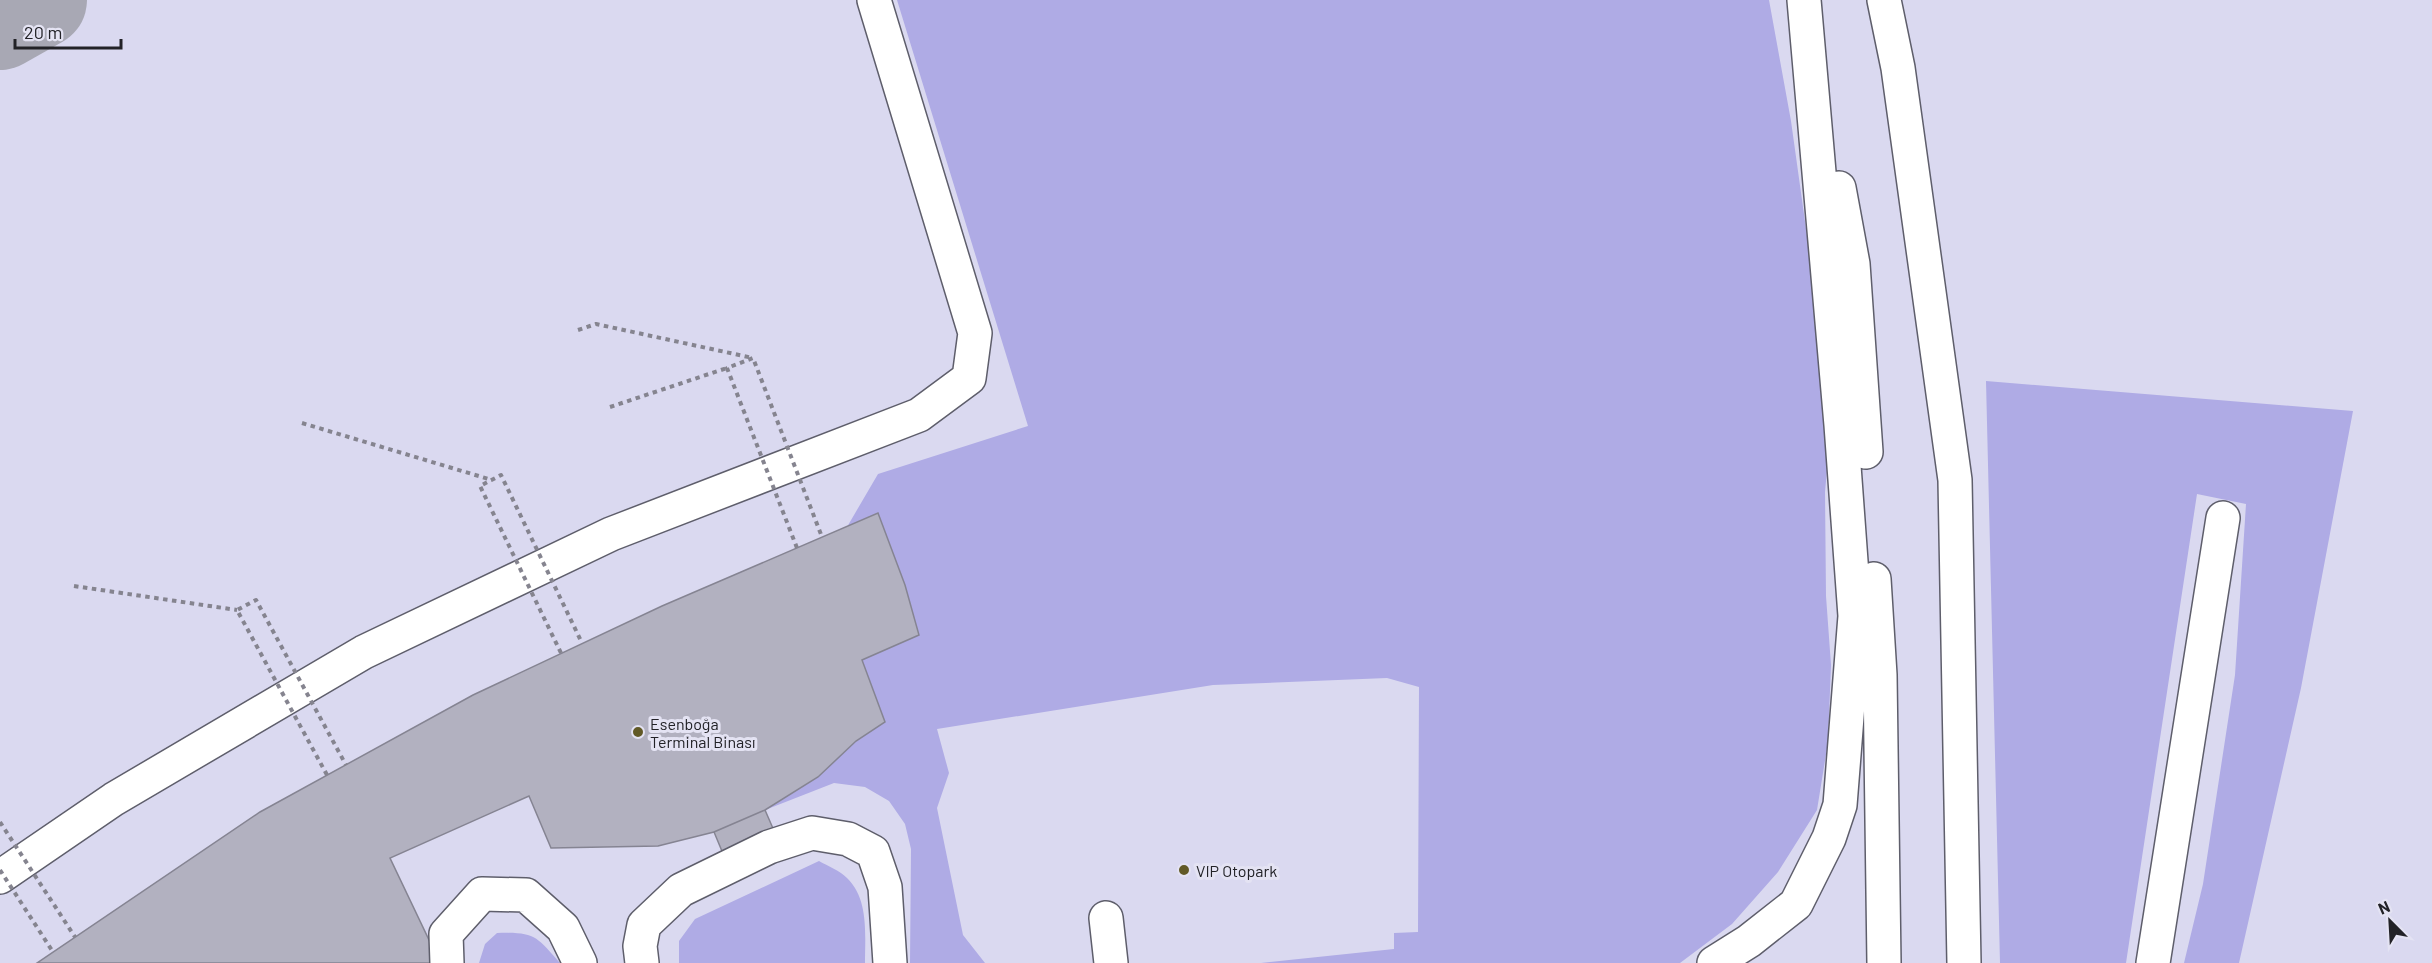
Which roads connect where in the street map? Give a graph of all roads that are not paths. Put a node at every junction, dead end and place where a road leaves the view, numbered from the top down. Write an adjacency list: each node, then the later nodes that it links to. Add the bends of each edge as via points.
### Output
1 (874, 0): 5 (street, via 975,333 969,378 919,415 611,534 364,652 114,799)
2 (1804, 0): 12 (street, via 1855,616 1840,806 1796,904); 13 (street, via 1853,264 1880,675)
3 (1884, 0): 14 (street, via 1898,68 1955,480)
4 (2223, 518): 15 (street)
5 (0, 877)
6 (1106, 918): 11 (street)
7 (447, 963): 8 (street, via 446,934 482,894 526,895 563,928)
8 (580, 963)
9 (642, 963): 10 (street, via 644,925 681,891 769,848 812,833 848,839 873,852 885,887)
10 (890, 963)
11 (1111, 963)
12 (1714, 963)
13 (1884, 963)
14 (1964, 963)
15 (2153, 963)

